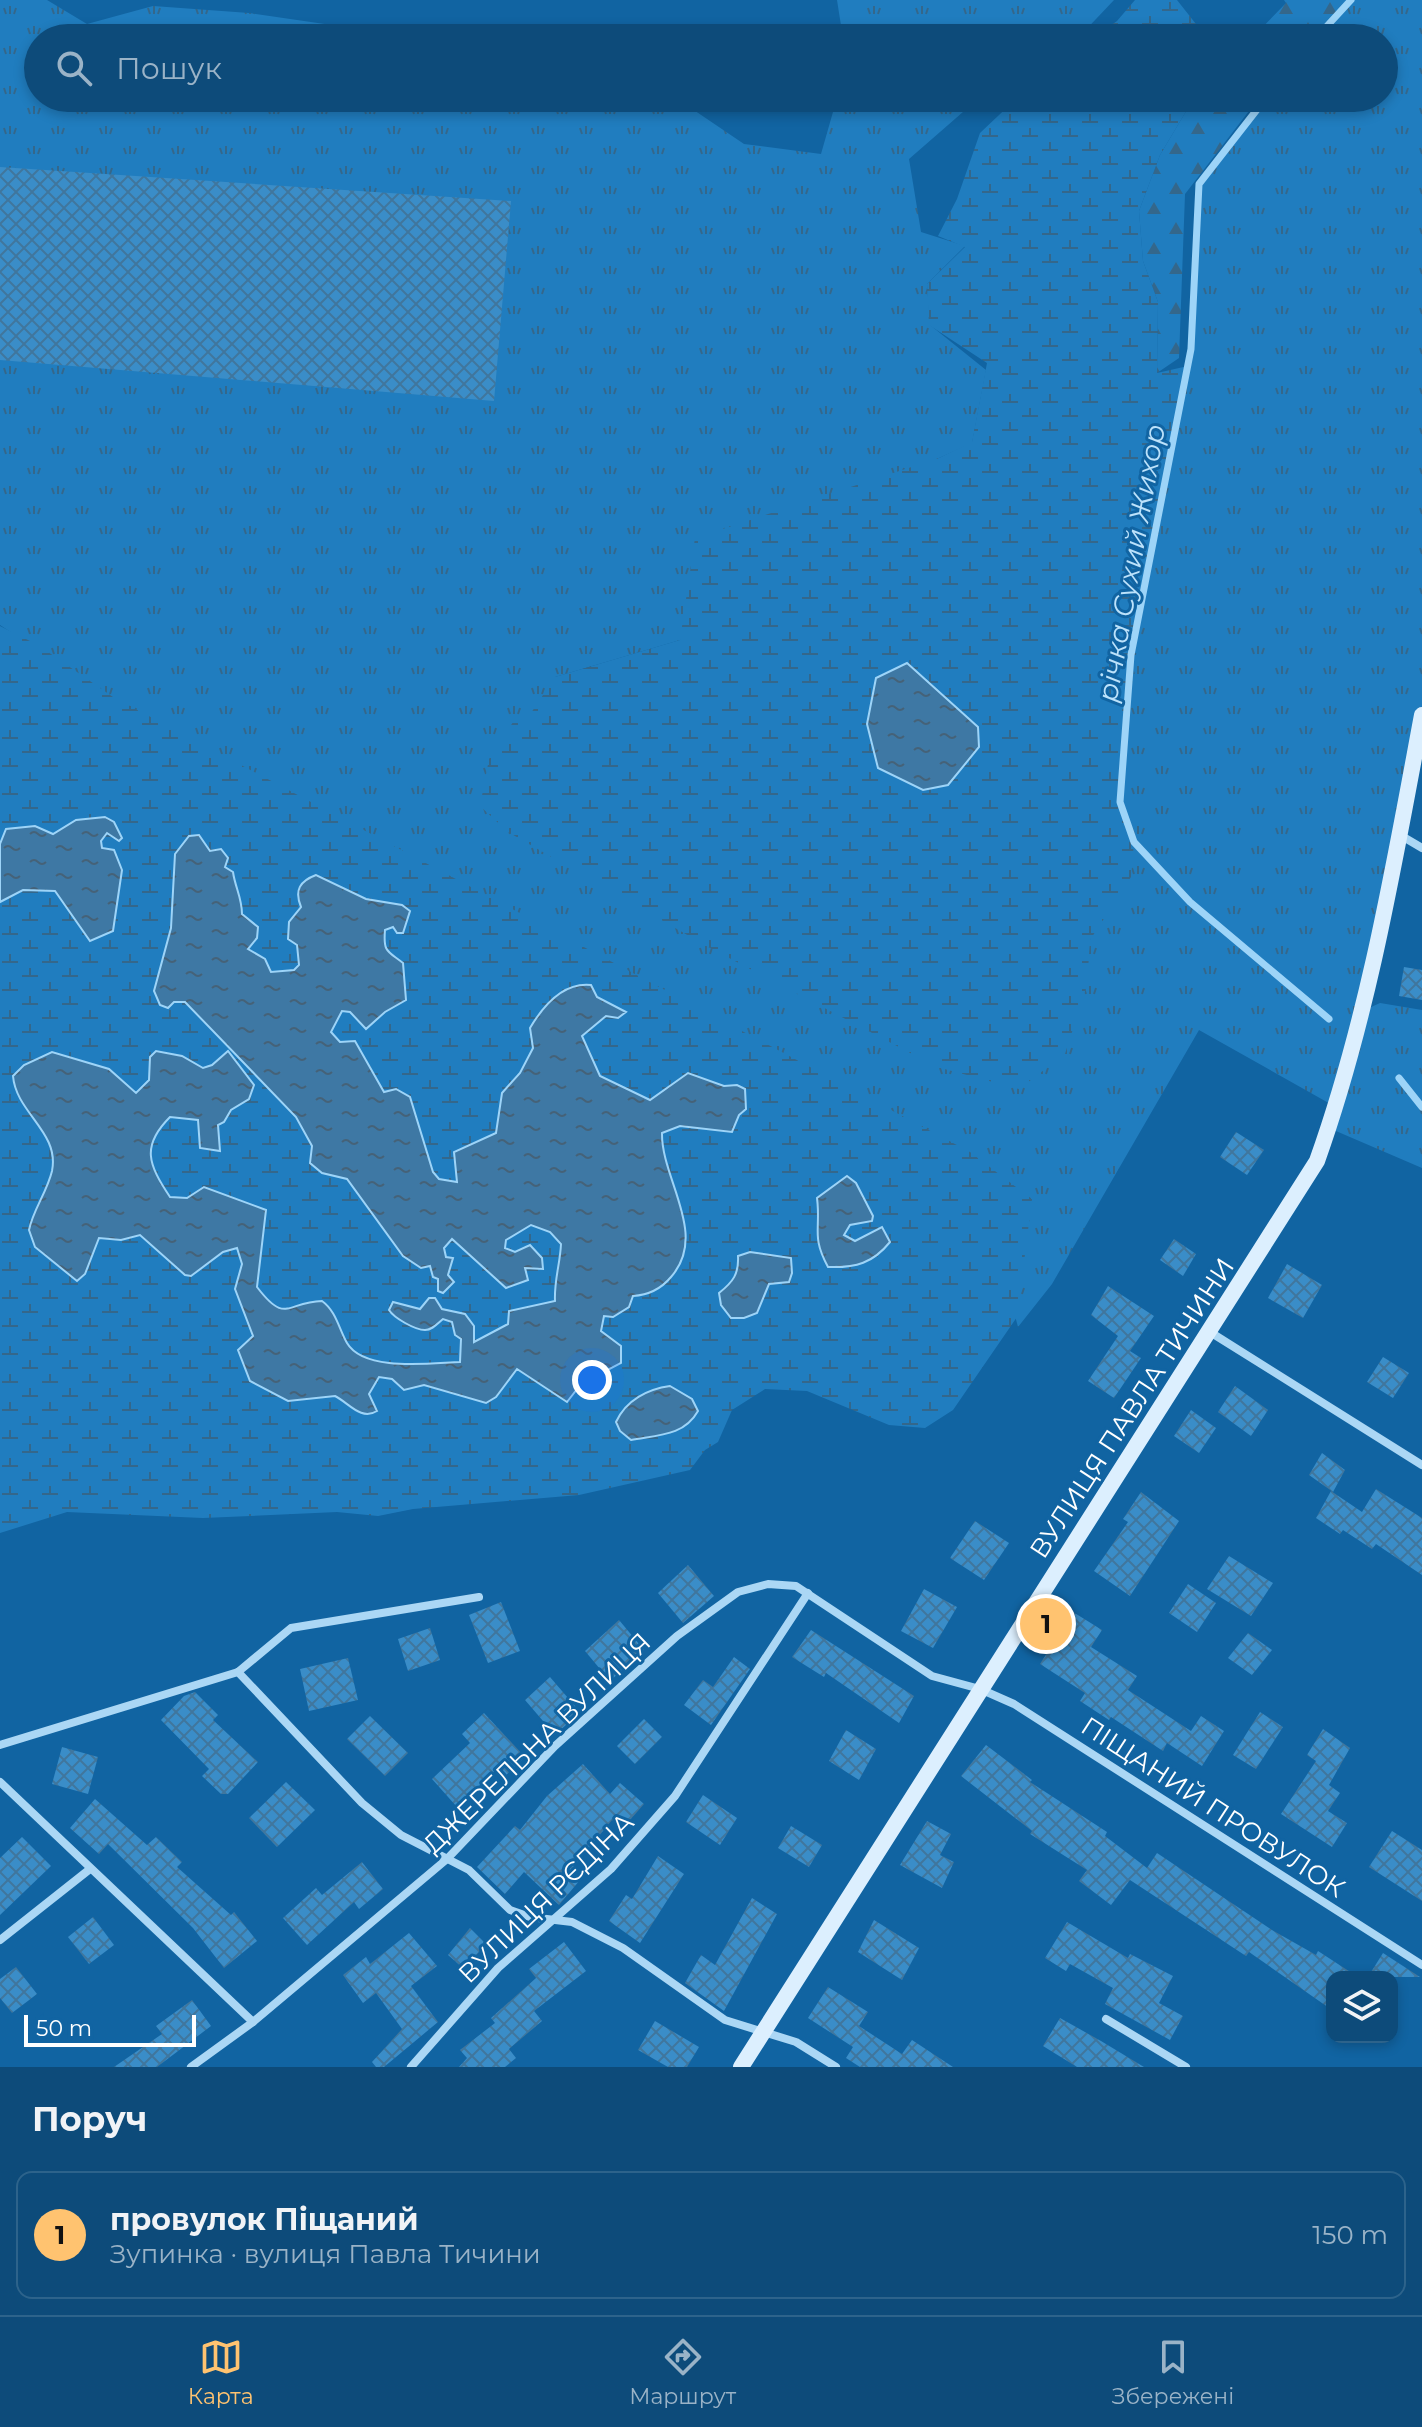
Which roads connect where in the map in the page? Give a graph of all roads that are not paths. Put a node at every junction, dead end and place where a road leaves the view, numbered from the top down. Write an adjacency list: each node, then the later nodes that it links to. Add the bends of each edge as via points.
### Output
1 (1422, 715): 2 (main road, ВУЛИЦЯ ПАВЛА ТИЧИНИ)
2 (1400, 834): 3 (street); 4 (main road, ВУЛИЦЯ ПАВЛА ТИЧИНИ, via 1344,1083 1317,1161)
3 (1422, 848)
4 (1210, 1332): 5 (street); 9 (main road, ВУЛИЦЯ ПАВЛА ТИЧИНИ)
5 (1422, 1465)
6 (808, 1593): 9 (street, ДЖЕРЕЛЬНА ВУЛИЦЯ, via 932,1676); 12 (street, ДЖЕРЕЛЬНА ВУЛИЦЯ, via 796,1586 768,1584 738,1592 677,1636 555,1746); 14 (street, ВУЛИЦЯ РЄДІНА, via 675,1796 611,1869)
7 (479, 1597): 8 (street, via 291,1628)
8 (238, 1672): 10 (street); 12 (street, via 362,1803 401,1835)
9 (980, 1689): 16 (street, ПІЩАНИЙ ПРОВУЛОК, via 1014,1704); 19 (main road, ВУЛИЦЯ ПАВЛА ТИЧИНИ)
10 (0, 1745)
11 (0, 1782): 13 (street)
12 (447, 1859): 14 (street, via 469,1870 510,1910); 18 (street, ДЖЕРЕЛЬНА ВУЛИЦЯ)
13 (90, 1869): 15 (street); 18 (street)
14 (553, 1919): 19 (street, via 572,1922 623,1948 725,2020); 21 (street, ВУЛИЦЯ РЄДІНА, via 498,1968)
15 (0, 1940)
16 (1422, 1965)
17 (1106, 2019): 24 (street)
18 (253, 2022): 20 (street, ДЖЕРЕЛЬНА ВУЛИЦЯ)
19 (762, 2031): 22 (main road, ВУЛИЦЯ ПАВЛА ТИЧИНИ); 23 (street, via 796,2042)
20 (191, 2067)
21 (411, 2067)
22 (741, 2067)
23 (836, 2067)
24 (1186, 2067)

